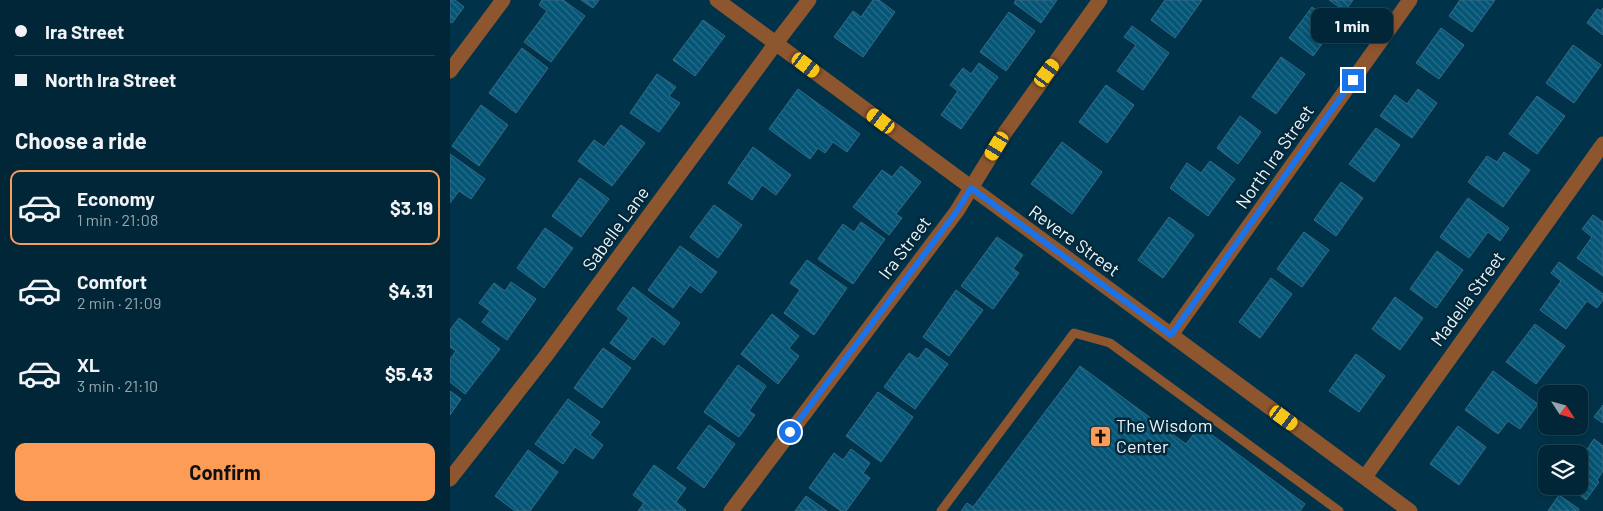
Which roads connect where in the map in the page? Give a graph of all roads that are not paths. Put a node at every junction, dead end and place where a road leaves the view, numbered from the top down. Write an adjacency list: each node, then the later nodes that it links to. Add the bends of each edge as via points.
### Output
1 (503, 0): 7 (street)
2 (717, 0): 6 (street, Revere Street)
3 (809, 0): 6 (street, Sabelle Lane)
4 (1100, 0): 9 (street, Ira Street, via 1006,131)
5 (1410, 0): 10 (street, North Ira Street)
6 (776, 43): 9 (street, Revere Street); 12 (street, Sabelle Lane, via 545,357)
7 (450, 71)
8 (1603, 144): 11 (street, Madella Street)
9 (971, 188): 10 (street, Revere Street); 13 (street, Ira Street)
10 (1171, 335): 11 (street, Revere Street)
11 (1364, 477): 16 (street, Revere Street)
12 (450, 479)
13 (731, 511)
14 (941, 511): 15 (lane, via 1074,333 1110,343)
15 (1339, 511)
16 (1410, 511)

